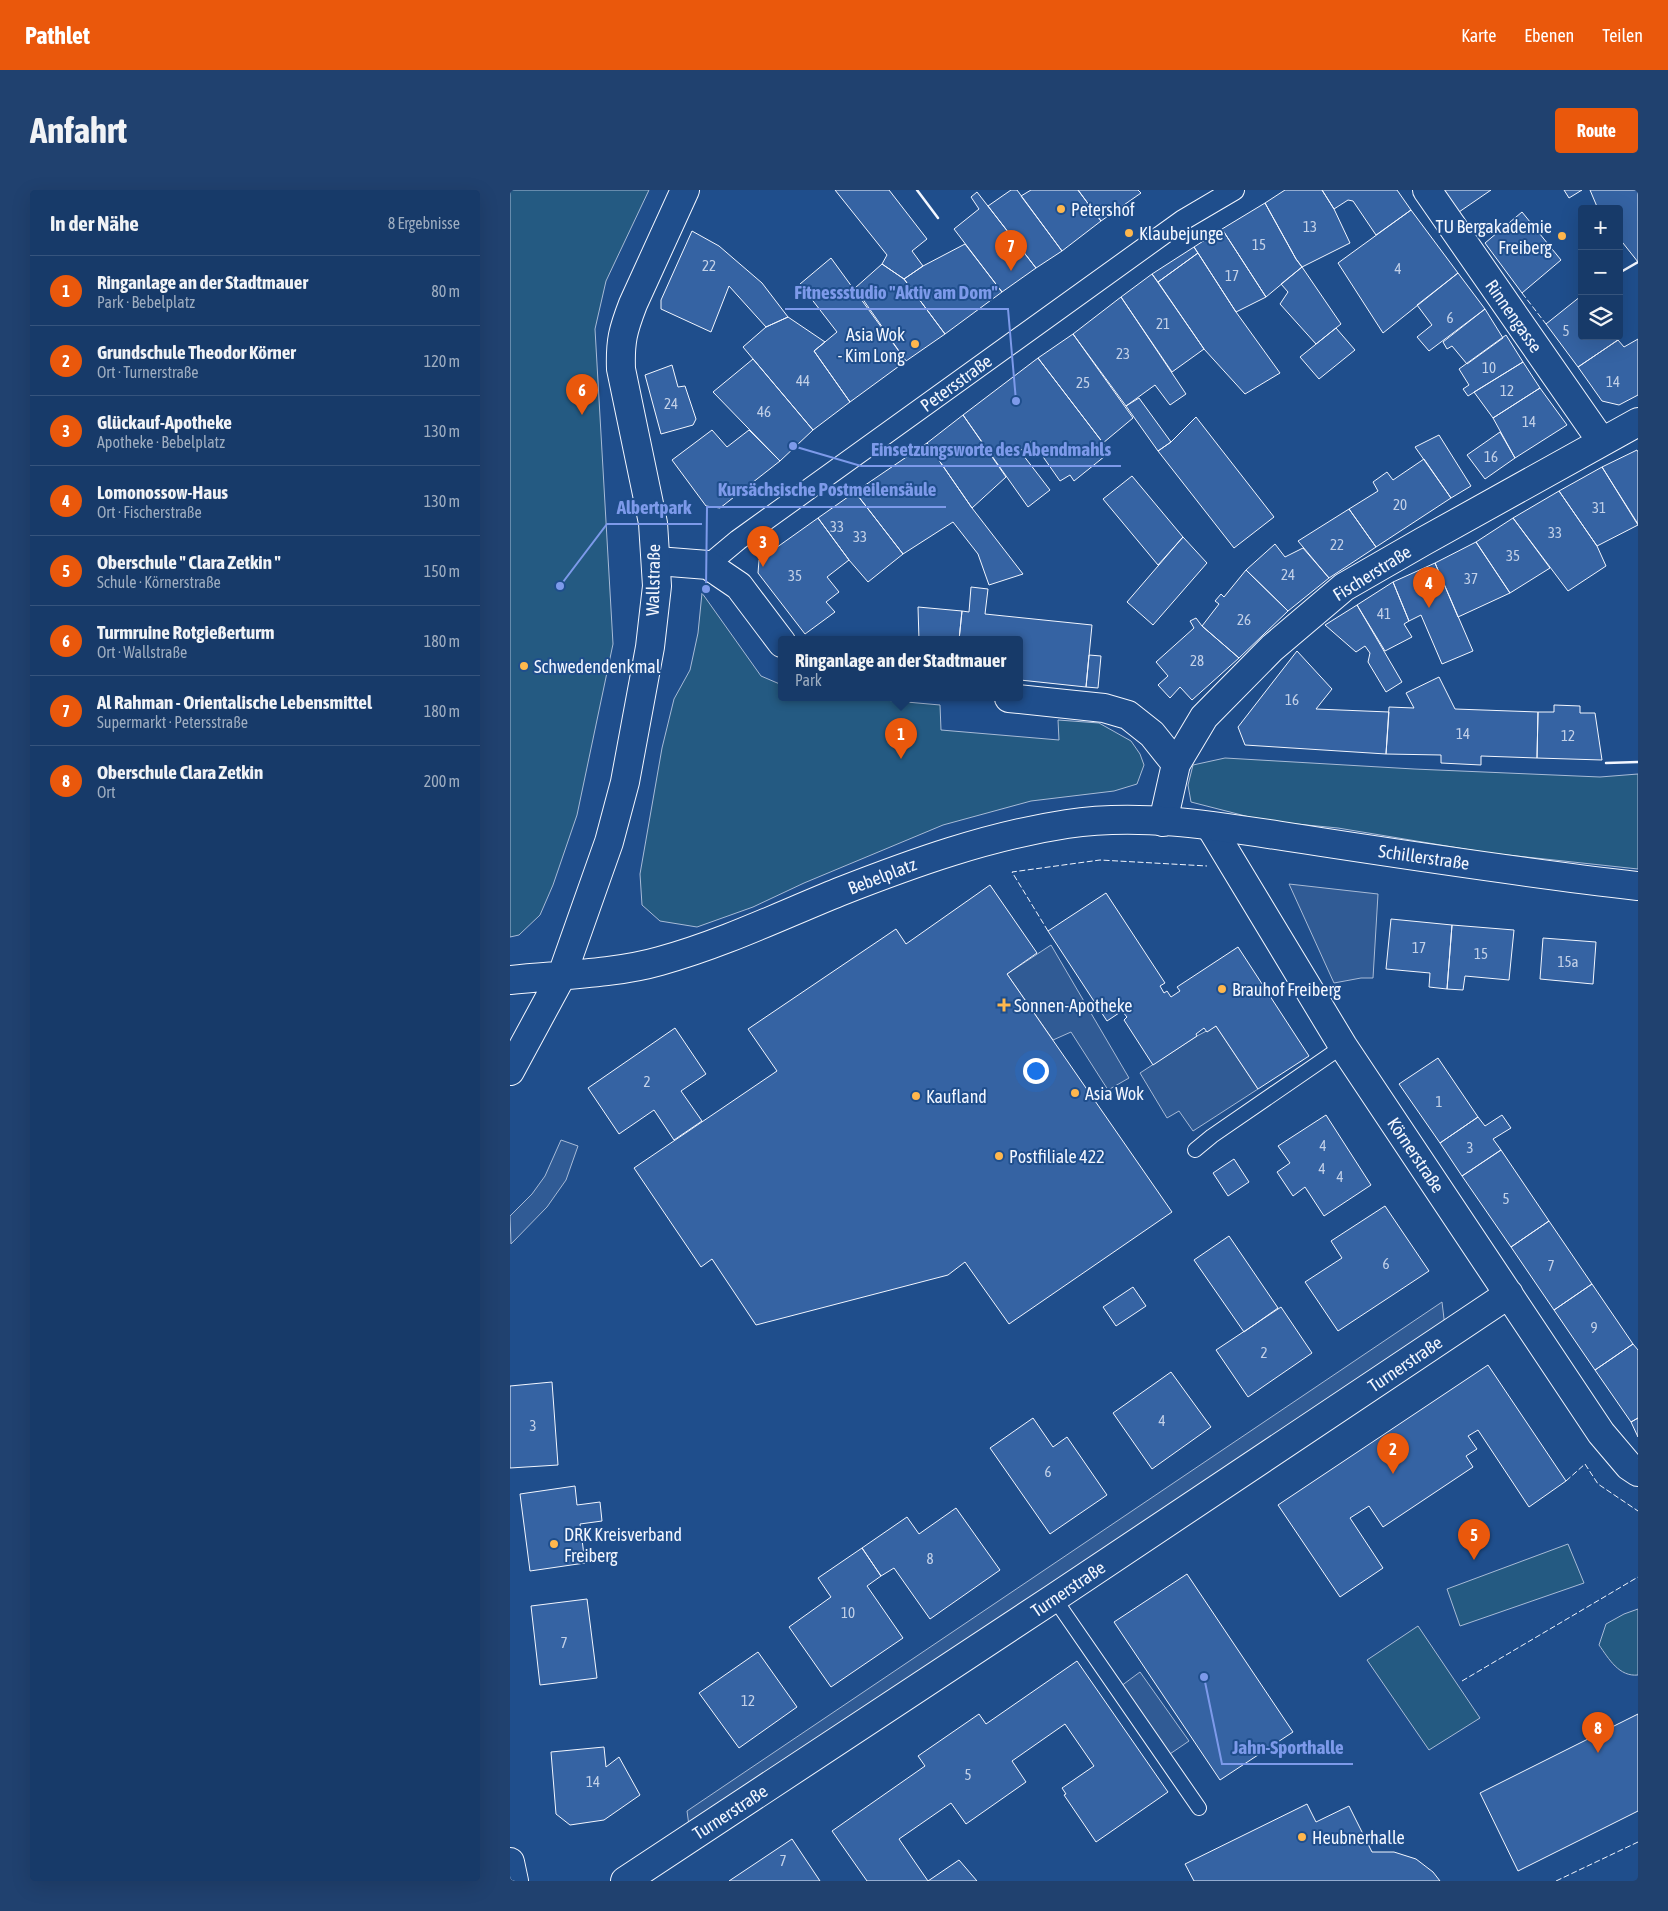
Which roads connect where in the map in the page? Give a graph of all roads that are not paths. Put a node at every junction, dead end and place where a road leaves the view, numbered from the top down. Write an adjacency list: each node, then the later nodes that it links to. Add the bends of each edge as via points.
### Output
1 (685, 190): 6 (street, Wallstraße, via 633,304 620,344 621,369 653,523)
2 (1234, 190): 7 (street, Petersstraße, via 1182,220 738,540)
3 (1427, 190): 5 (street, Rinnengasse)
4 (1638, 422): 5 (street, Fischerstraße)
5 (1602, 442): 10 (street, Fischerstraße, via 1344,588 1272,648 1204,717)
6 (657, 561): 7 (street); 14 (street, Wallstraße, via 650,647 625,782 609,842)
7 (708, 566): 8 (street, via 739,586)
8 (778, 637)
9 (1023, 699): 10 (street, via 1104,708 1128,715 1152,734)
10 (1176, 764): 11 (street, Fischerstraße)
11 (1163, 822): 12 (street, Bebelplatz); 14 (street, Bebelplatz, via 1115,820 1070,823 1018,832 932,857 718,942 660,961)
12 (1210, 826): 13 (street, Schillerstraße); 16 (street, Körnerstraße)
13 (1638, 886)
14 (562, 975): 15 (street, Bebelplatz); 17 (street, Wallstraße)
15 (510, 980)
16 (1343, 1046): 18 (lane); 19 (street, Körnerstraße)
17 (510, 1071)
18 (1195, 1150)
19 (1509, 1294): 20 (street, Körnerstraße, via 1601,1433); 21 (street, Turnerstraße)
20 (1638, 1472)
21 (1054, 1598): 22 (lane); 23 (street, Turnerstraße)
22 (1199, 1808)
23 (625, 1881)

